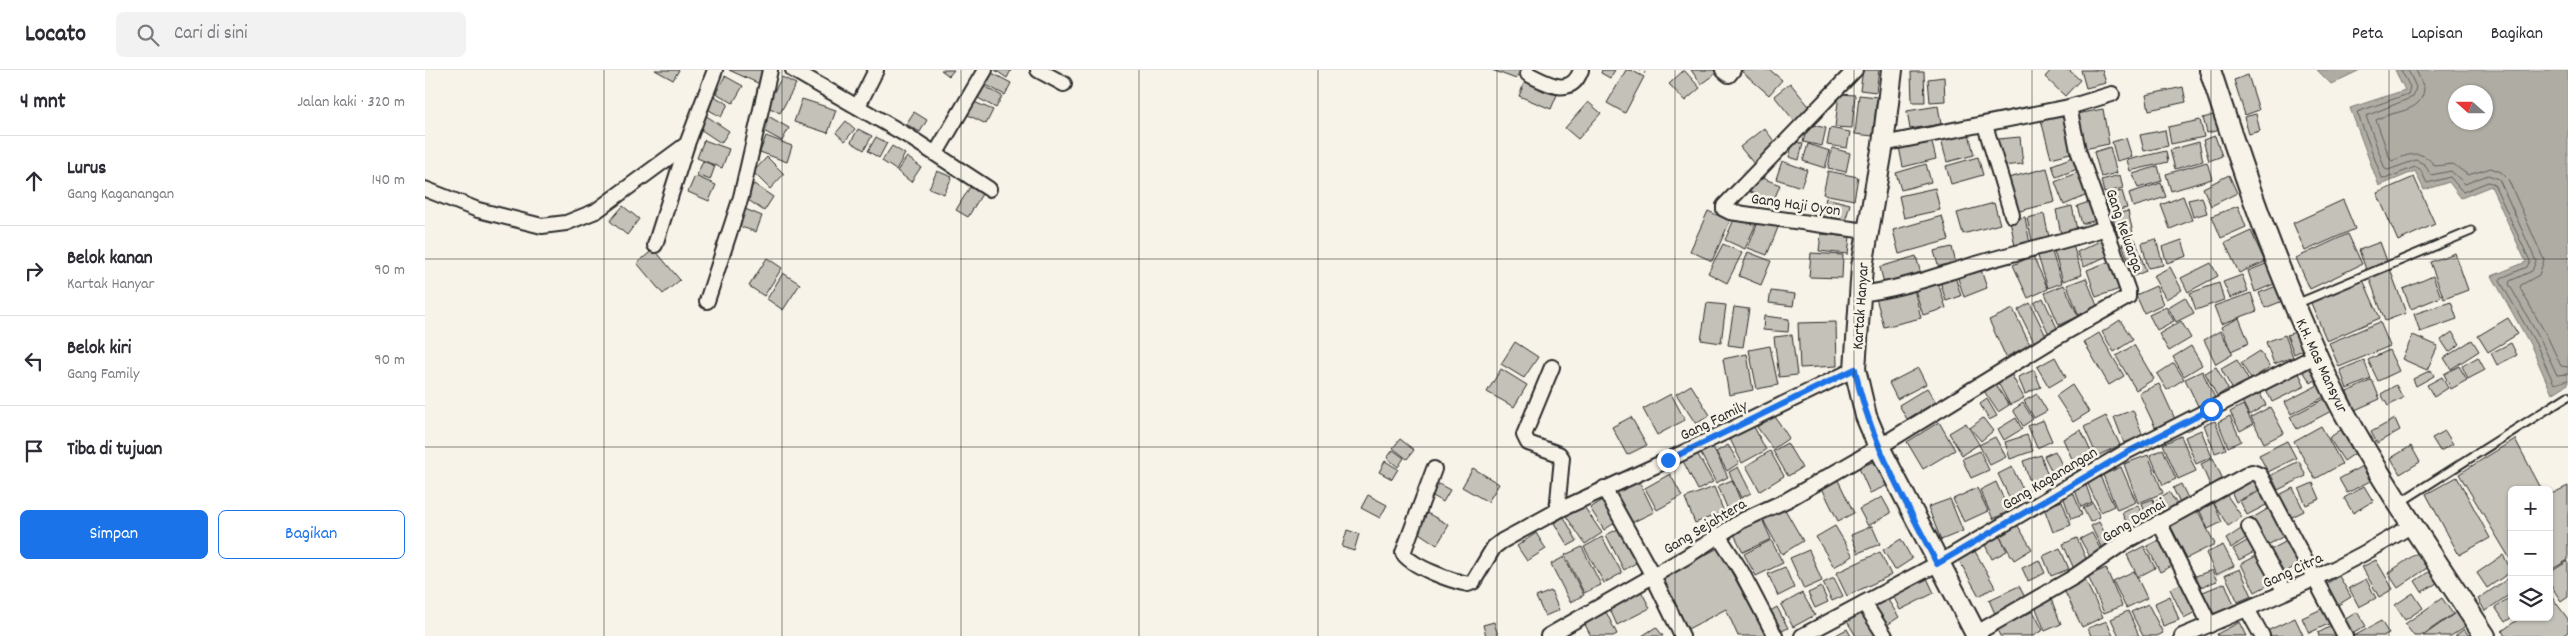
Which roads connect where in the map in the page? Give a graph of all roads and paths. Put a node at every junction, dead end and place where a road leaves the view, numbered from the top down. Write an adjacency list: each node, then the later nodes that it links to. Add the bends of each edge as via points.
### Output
1 (715, 70): 21 (street)
2 (770, 70): 32 (street, via 741,197)
3 (793, 70): 18 (street)
4 (876, 70): 18 (street)
5 (985, 70): 23 (street)
6 (1037, 70): 16 (street)
7 (1581, 70): 15 (street, via 1578,80 1567,86 1547,84)
8 (1640, 70): 14 (path)
9 (1723, 70): 10 (street, via 1729,75)
10 (1733, 70)
11 (1855, 70): 28 (street, Gang Haji Oyon, via 1724,209)
12 (1892, 70): 22 (main road, Kartak Hanyar)
13 (2210, 70): 33 (main road, K.H. Mas Mansyur, via 2247,183)
14 (1645, 73)
15 (1528, 74)
16 (1063, 84)
17 (2112, 94): 19 (street)
18 (858, 106): 23 (street)
19 (2069, 107): 20 (street); 27 (street, Gang Keluarga, via 2078,150)
20 (1985, 125): 22 (street); 26 (street)
21 (687, 144): 24 (street, via 596,211 566,223 542,226 487,213); 30 (street)
22 (1883, 144): 28 (main road, Kartak Hanyar)
23 (936, 153): 25 (street)
24 (425, 189)
25 (989, 189)
26 (2012, 215)
27 (2106, 228): 31 (street, via 1916,284); 38 (street, Gang Keluarga, via 2129,291 2125,300 2054,339)
28 (1866, 231): 31 (main road, Kartak Hanyar)
29 (2471, 231): 33 (lane)
30 (655, 245)
31 (1859, 294): 36 (main road, Kartak Hanyar)
32 (707, 300)
33 (2295, 305): 34 (main road, K.H. Mas Mansyur)
34 (2317, 355): 41 (main road, K.H. Mas Mansyur, via 2343,412); 47 (street, Gang Kaganangan, via 2124,454)
35 (1551, 367): 42 (street, via 1524,435 1527,443 1562,458)
36 (1855, 369): 38 (main road, Kartak Hanyar, via 1864,407); 40 (street, Gang Family)
37 (2568, 396): 41 (lane)
38 (1879, 447): 46 (street, Gang Sejahtera); 47 (main road, Kartak Hanyar)
39 (1434, 469): 42 (street, Gang Family, via 1403,553 1413,562 1461,582 1473,582 1494,547)
40 (1604, 488): 42 (street, Gang Family); 48 (street)
41 (2399, 503): 44 (main road, K.H. Mas Mansyur)
42 (1557, 511)
43 (2159, 522): 49 (street, Gang Damai, via 2252,472 2260,475); 53 (street); 54 (street, Gang Damai)
44 (2412, 525): 49 (street, Gang Citra, via 2368,553); 63 (main road, K.H. Mas Mansyur)
45 (2249, 527): 50 (street)
46 (1718, 535): 48 (street, Gang Sejahtera); 57 (street)
47 (1937, 564): 51 (street, Gang Kaganangan); 54 (main road, Kartak Hanyar)
48 (1653, 576): 55 (street, Gang Sejahtera); 56 (street)
49 (2314, 579): 50 (street, Gang Citra); 62 (street, Gang Damai)
50 (2285, 592): 52 (street, Gang Citra)
51 (1864, 603): 58 (street, Gang Kaganangan); 59 (street)
52 (2247, 609): 53 (street, Gang Citra); 61 (street)
53 (2210, 624): 60 (street, Gang Citra)
54 (1976, 635)
55 (1548, 636)
56 (1682, 636)
57 (1775, 636)
58 (1802, 636)
59 (1885, 636)
60 (2182, 636)
61 (2262, 636)
62 (2345, 636)
63 (2485, 636)

